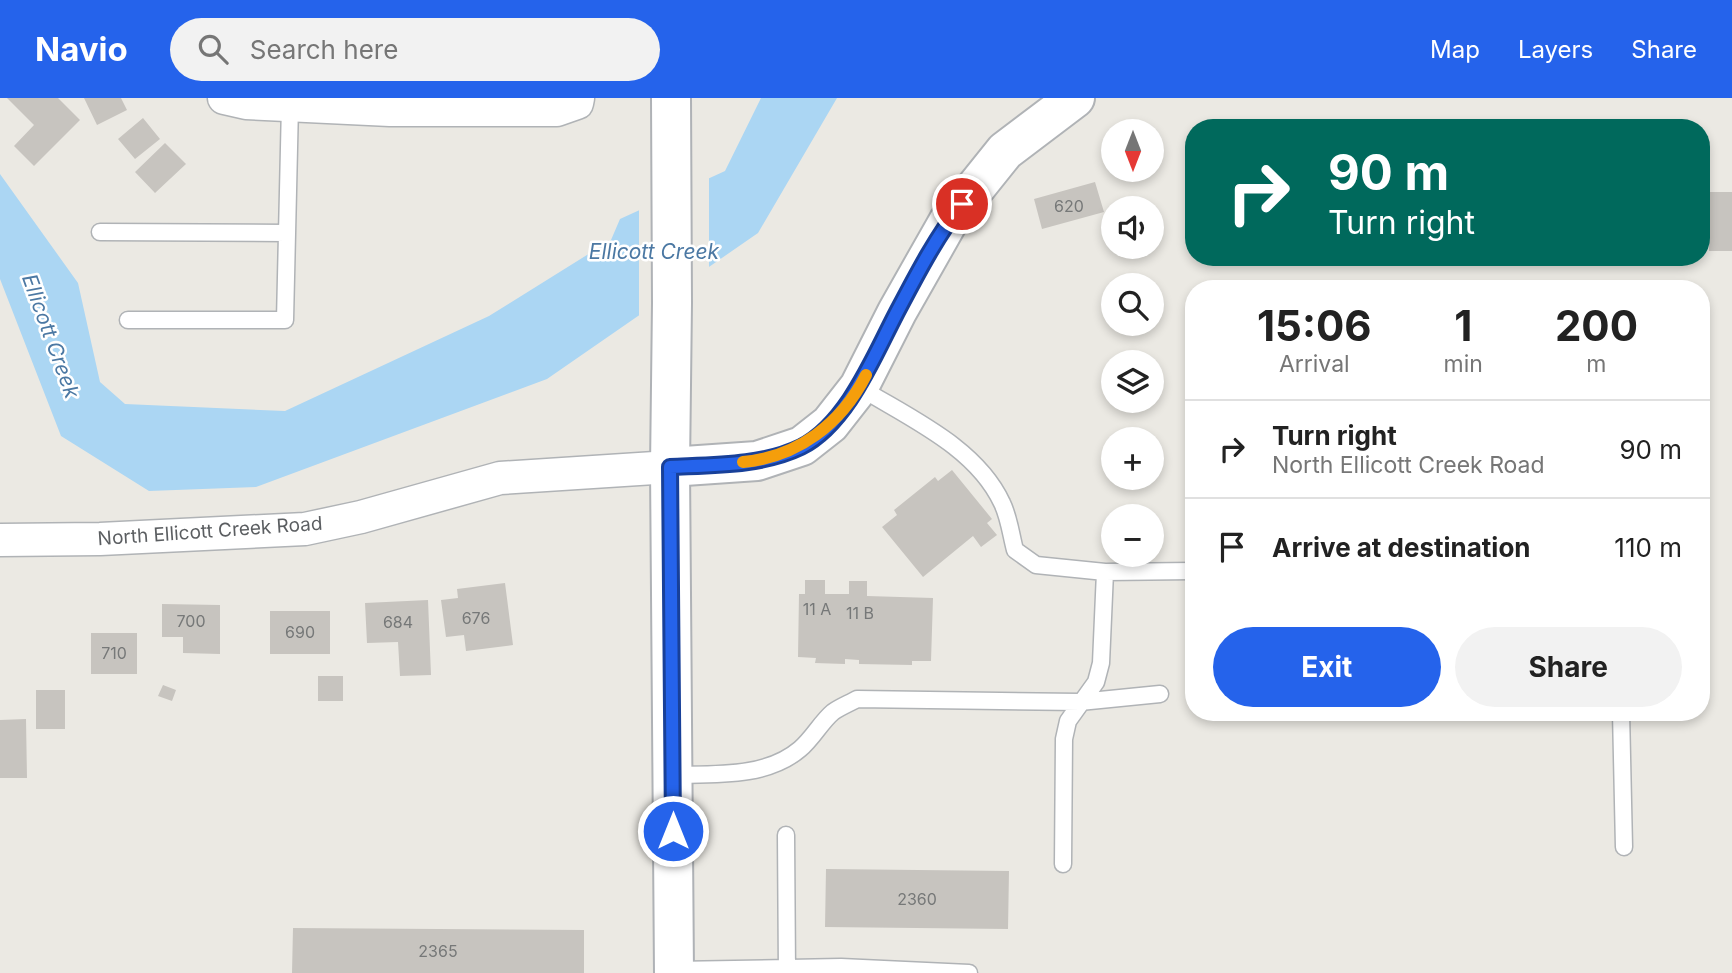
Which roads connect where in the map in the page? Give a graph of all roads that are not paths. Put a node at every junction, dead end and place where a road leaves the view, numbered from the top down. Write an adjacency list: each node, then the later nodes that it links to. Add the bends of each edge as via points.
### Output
1 (224, 98): 6 (street)
2 (579, 98): 5 (street, via 557,110)
3 (671, 98): 11 (main road)
4 (1075, 98): 10 (main road, North Ellicott Creek Road, via 1005,151 948,222)
5 (462, 104): 6 (street, via 390,110)
6 (290, 105): 8 (lane)
7 (100, 232): 8 (lane)
8 (287, 233): 9 (lane, via 285,320)
9 (128, 320)
10 (859, 387): 11 (main road, North Ellicott Creek Road, via 830,424 802,446 757,461); 14 (lane, via 940,437 978,467 1002,503 1015,551 1036,565)
11 (670, 467): 12 (street, North Ellicott Creek Road, via 500,478 306,529); 18 (main road)
12 (0, 540)
13 (1185, 571): 14 (lane)
14 (1105, 572): 16 (lane, via 1101,663 1096,682)
15 (1160, 694): 16 (lane)
16 (1080, 702): 18 (lane, via 858,699 833,712 799,751 772,764 733,773); 21 (lane, via 1064,739)
17 (1622, 721): 20 (lane)
18 (673, 775): 23 (main road)
19 (786, 835): 22 (lane)
20 (1624, 847)
21 (1063, 864)
22 (787, 970): 23 (lane); 24 (lane, via 841,967)
23 (674, 971)
24 (969, 973)

